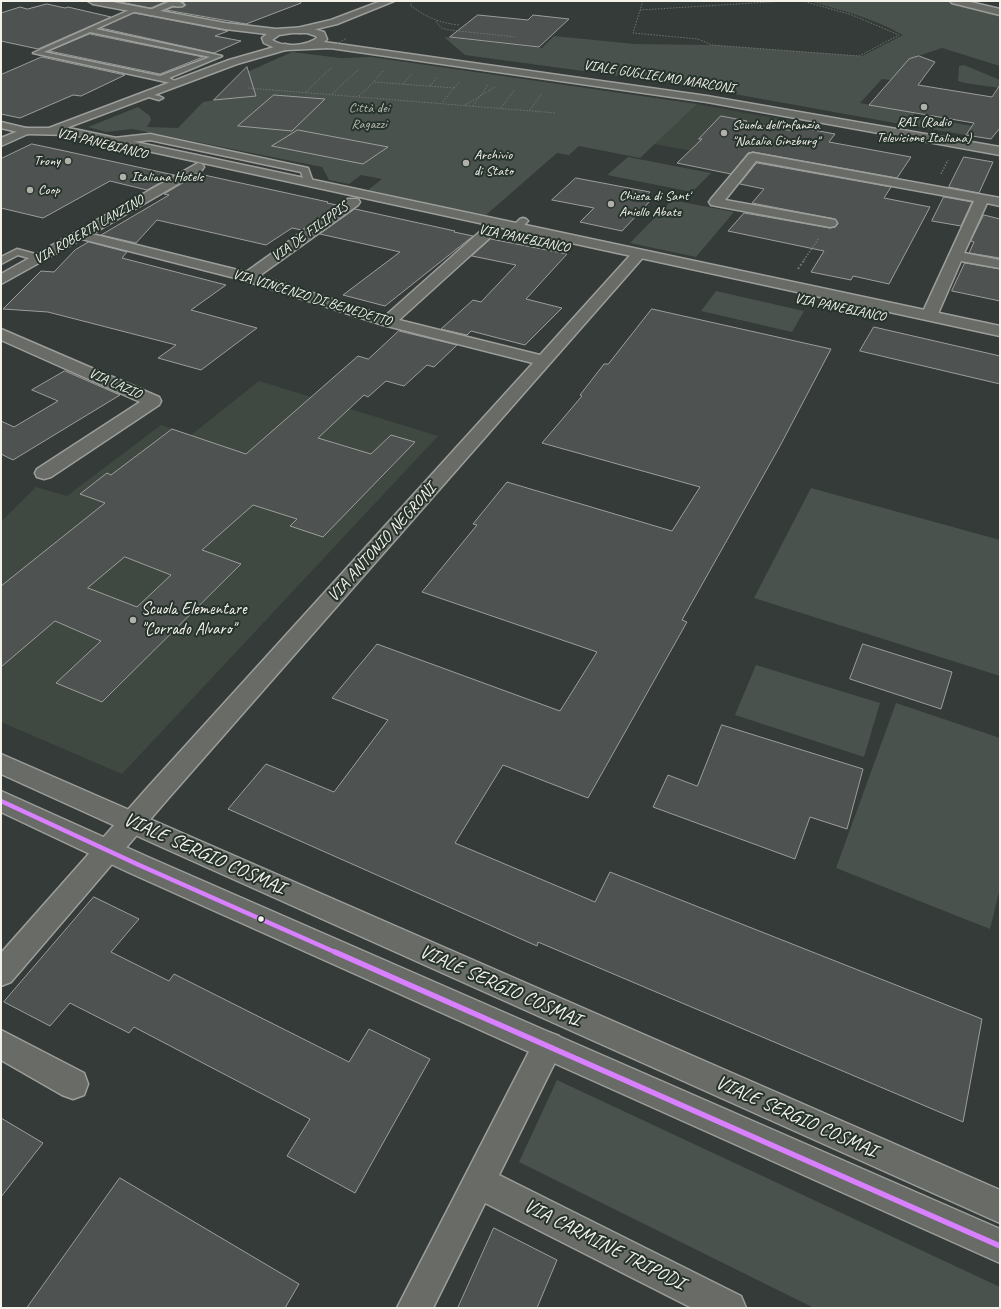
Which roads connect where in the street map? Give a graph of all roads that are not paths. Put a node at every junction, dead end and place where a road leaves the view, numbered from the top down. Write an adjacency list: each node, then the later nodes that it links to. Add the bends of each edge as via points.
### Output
1 (92, 1): 7 (main road)
2 (389, 1): 10 (main road)
3 (955, 1): 9 (main road)
4 (984, 1): 6 (main road)
5 (177, 3): 8 (main road)
6 (1000, 5)
7 (136, 9): 8 (main road); 11 (lane)
8 (150, 12): 14 (main road)
9 (1000, 12)
10 (334, 22): 12 (main road); 13 (main road)
11 (90, 30): 18 (lane, via 37,53); 18 (lane, via 218,56)
12 (300, 30): 13 (main road, VIALE GUGLIELMO MARCONI); 14 (main road)
13 (320, 35): 15 (main road); 26 (main road, VIALE GUGLIELMO MARCONI, via 712,94)
14 (271, 37): 16 (main road); 17 (main road)
15 (311, 45): 16 (main road, VIALE GUGLIELMO MARCONI); 27 (main road, VIALE GUGLIELMO MARCONI, via 330,45 518,71 707,100)
16 (285, 47): 17 (main road)
17 (232, 62): 19 (main road)
18 (161, 79): 19 (lane)
19 (178, 83): 20 (main road)
20 (146, 95): 21 (lane); 24 (main road)
21 (159, 98)
22 (1, 126): 23 (main road, VIA PANEBIANCO)
23 (26, 131): 24 (main road, VIA PANEBIANCO); 25 (main road)
24 (49, 131): 28 (main road, VIA PANEBIANCO, via 63,138); 37 (main road, VIA PANEBIANCO, via 74,132 520,224)
25 (1, 142)
26 (1000, 145)
27 (1000, 151)
28 (198, 167): 30 (main road, VIA PANEBIANCO); 34 (main road, VIA ROBERTA LANZINO)
29 (982, 199): 31 (main road); 32 (main road, via 753,157 716,202); 35 (main road)
30 (353, 202): 33 (main road, VIA PANEBIANCO); 40 (main road, VIA DE FILIPPIS)
31 (1000, 202)
32 (830, 223)
33 (489, 231): 37 (main road, VIA PANEBIANCO); 43 (main road)
34 (81, 235): 36 (main road, VIA ROBERTA LANZINO); 40 (main road, VIA VINCENZO DI BENEDETTO)
35 (956, 256): 39 (main road); 42 (main road)
36 (39, 258): 38 (lane, via 17,252); 41 (main road, VIA ROBERTA LANZINO)
37 (636, 258): 42 (main road, VIA PANEBIANCO); 46 (main road, VIA PANEBIANCO); 47 (main road, VIA ANTONIO NEGRONI)
38 (1, 261)
39 (1000, 264)
40 (248, 277): 43 (main road, VIA VINCENZO DI BENEDETTO)
41 (1, 280)
42 (929, 316): 44 (main road, VIA PANEBIANCO)
43 (388, 322): 47 (main road, VIA VINCENZO DI BENEDETTO)
44 (1000, 331)
45 (1, 334): 48 (main road, VIA LAZIO, via 153,400)
46 (1000, 342)
47 (544, 361): 51 (main road, VIA ANTONIO NEGRONI)
48 (44, 473)
49 (1, 763): 51 (main road, VIALE SERGIO COSMAI)
50 (1, 801): 52 (main road, VIALE SERGIO COSMAI)
51 (132, 822): 52 (main road, VIA ANTONIO NEGRONI); 58 (main road, VIALE SERGIO COSMAI)
52 (107, 851): 53 (main road, VIA ANTONIO NEGRONI); 55 (main road, VIALE SERGIO COSMAI)
53 (1, 973)
54 (1, 1044): 56 (main road)
55 (548, 1046): 57 (main road); 59 (main road, VIALE SERGIO COSMAI)
56 (73, 1084)
57 (478, 1182): 60 (main road); 61 (main road, VIA CARMINE TRIPODI)
58 (1000, 1207)
59 (1000, 1246)
60 (414, 1308)
61 (729, 1308)

